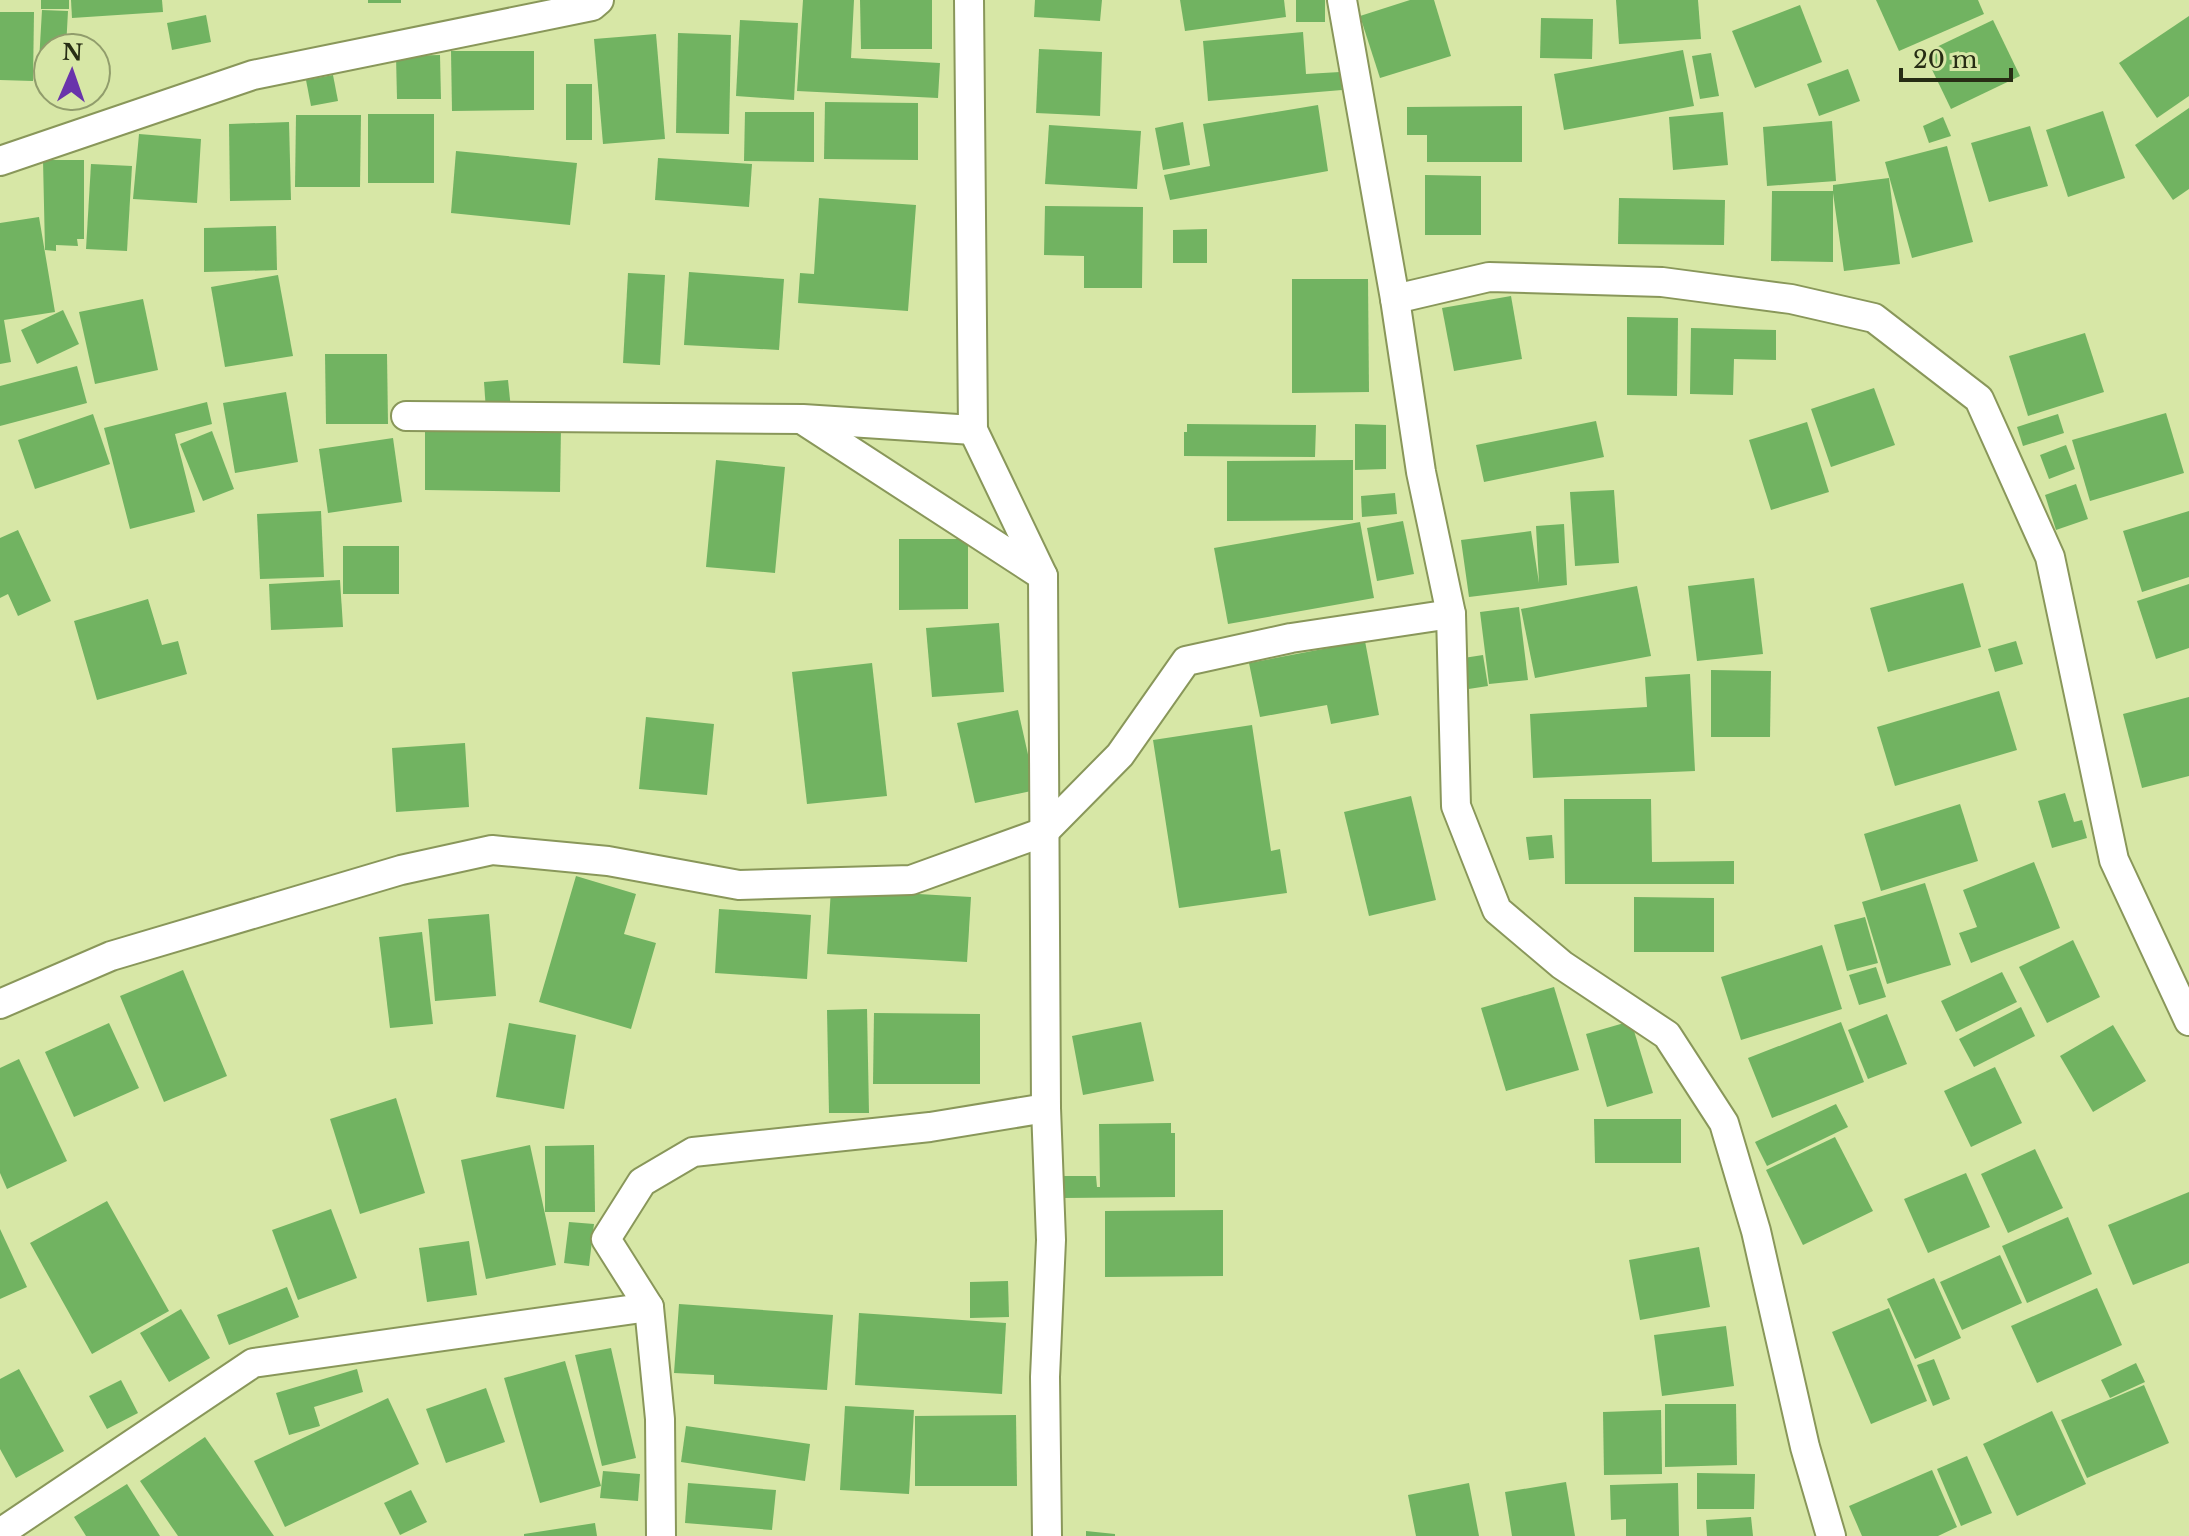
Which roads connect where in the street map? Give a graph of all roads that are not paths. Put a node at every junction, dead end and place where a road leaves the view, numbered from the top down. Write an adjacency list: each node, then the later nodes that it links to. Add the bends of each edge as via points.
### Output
1 (599, 0): 4 (street, via 592,6 253,75)
2 (969, 0): 8 (street)
3 (1342, 0): 5 (street)
4 (0, 161)
5 (1395, 299): 10 (street, via 1421,472); 13 (street, via 1489,277 1662,282 1791,299 1874,318 1979,399 2050,557 2114,860)
6 (406, 416): 7 (street)
7 (803, 419): 8 (street); 9 (street)
8 (973, 430): 9 (street)
9 (1043, 576): 11 (street)
10 (1451, 614): 11 (street, via 1291,638 1186,661 1120,755); 19 (street, via 1456,806 1497,910 1562,965 1667,1035 1724,1123)
11 (1044, 832): 12 (street, via 911,880 739,885 608,861 492,850 401,870 111,956); 14 (street)
12 (0, 1004)
13 (2189, 1021)
14 (1046, 1108): 15 (street, via 930,1127 693,1152 642,1182 606,1239); 18 (street, via 1051,1240 1045,1377)
15 (649, 1307): 16 (street, via 253,1363); 17 (street, via 660,1419)
16 (0, 1533)
17 (661, 1536)
18 (1047, 1536)
19 (1831, 1536)

